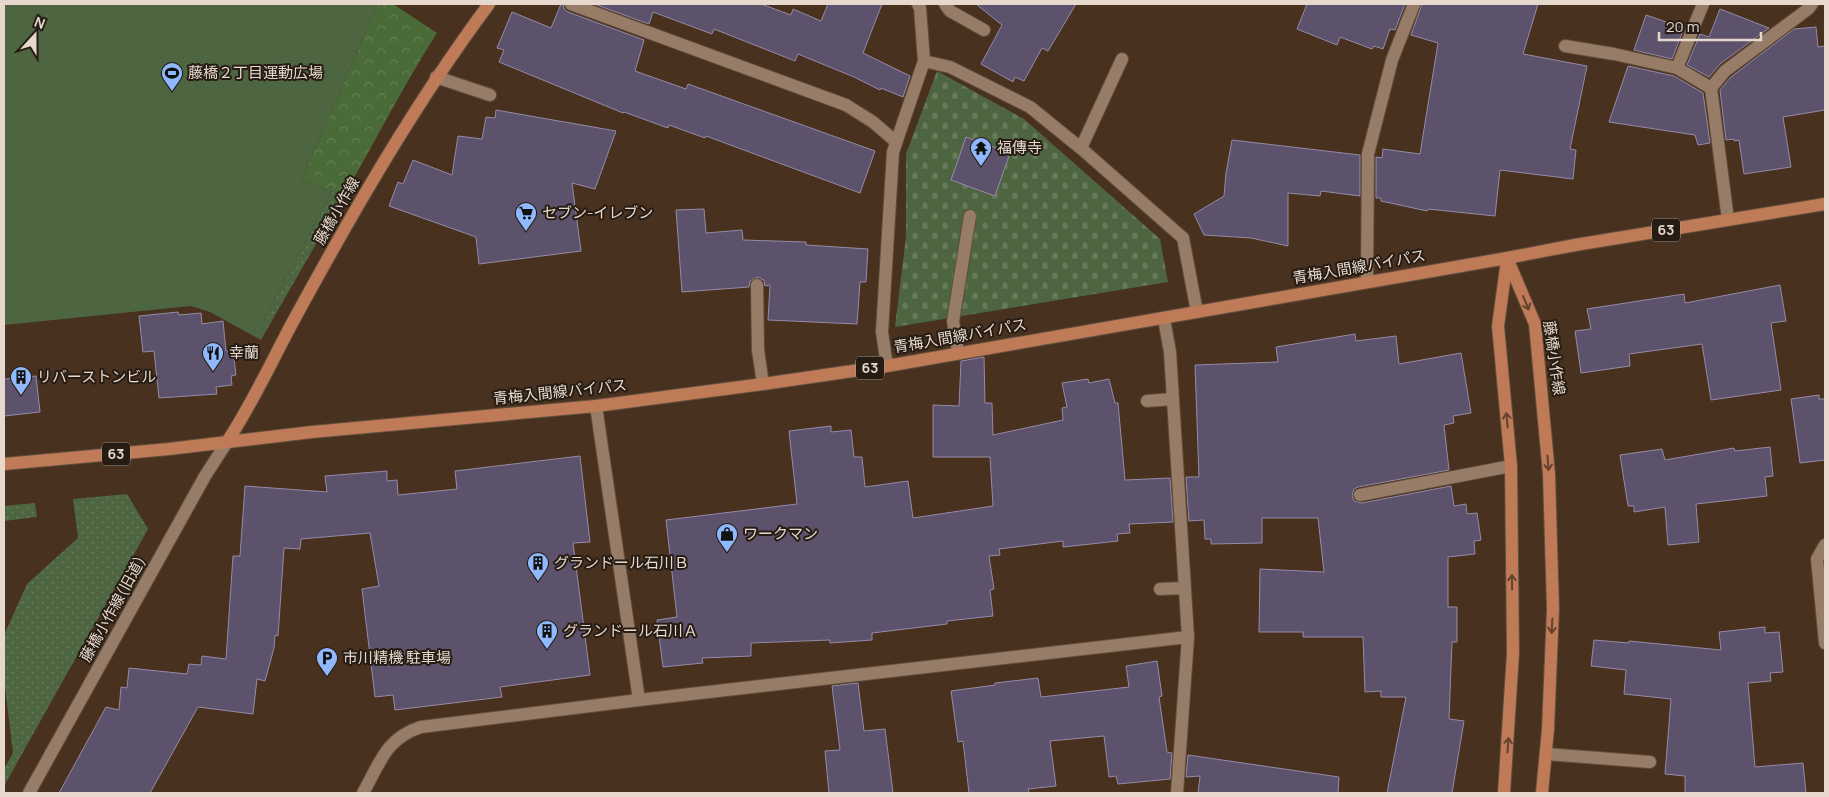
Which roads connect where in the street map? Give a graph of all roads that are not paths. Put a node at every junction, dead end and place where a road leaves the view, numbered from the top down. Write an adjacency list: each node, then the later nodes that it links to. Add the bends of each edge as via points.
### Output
1 (489, 4): 13 (main road, 藤橋小作線)
2 (571, 4): 16 (street, via 846,104)
3 (945, 4): 8 (street, via 950,11)
4 (1414, 4): 22 (street, via 1392,60 1368,154)
5 (1703, 4): 12 (street)
6 (1812, 4): 14 (street, via 1725,71)
7 (922, 5): 11 (street)
8 (984, 30)
9 (1565, 46): 12 (street)
10 (1122, 59): 17 (street)
11 (924, 61): 16 (street); 17 (street, via 950,67 1030,107)
12 (1677, 68): 14 (street)
13 (436, 77): 15 (street); 32 (main road, 藤橋小作線, via 345,229 261,386)
14 (1711, 88): 20 (street)
15 (490, 95)
16 (895, 142): 27 (street, via 882,332)
17 (1081, 148): 24 (street, via 1183,238)
18 (1825, 204): 20 (main road, 青梅入間線バイパス / 63)
19 (970, 216): 26 (street, via 953,321)
20 (1728, 220): 21 (main road, 青梅入間線バイパス / 63)
21 (1507, 258): 22 (main road, 青梅入間線バイパス / 63); 34 (main road, one-way to 21, via 1498,326); 42 (main road, 藤橋小作線, one-way to 42, via 1535,324 1543,396 1553,610)
22 (1367, 282): 24 (main road, 青梅入間線バイパス / 63)
23 (758, 285): 28 (street, via 758,350)
24 (1197, 312): 25 (main road, 青梅入間線バイパス / 63)
25 (1164, 318): 26 (main road, 青梅入間線バイパス / 63); 29 (street)
26 (958, 352): 27 (main road, 青梅入間線バイパス / 63)
27 (887, 366): 28 (main road, 青梅入間線バイパス / 63)
28 (763, 384): 31 (main road, 青梅入間線バイパス / 63)
29 (1173, 399): 30 (street); 37 (street)
30 (1147, 401)
31 (596, 406): 32 (main road, 青梅入間線バイパス / 63); 41 (street)
32 (227, 442): 33 (main road, 青梅入間線バイパス / 63); 44 (street, 藤橋小作線(旧道))
33 (4, 464)
34 (1511, 466): 35 (street); 47 (main road, one-way to 34, via 1513,653)
35 (1360, 495)
36 (1825, 545): 40 (street, via 1817,559)
37 (1185, 588): 38 (street); 39 (street)
38 (1160, 589)
39 (1188, 637): 41 (street); 46 (street)
40 (1825, 643)
41 (639, 700): 45 (street, via 408,731 391,744)
42 (1546, 754): 43 (street); 48 (main road, 藤橋小作線)
43 (1650, 762)
44 (29, 793)
45 (363, 793)
46 (1177, 793)
47 (1504, 793)
48 (1542, 793)

